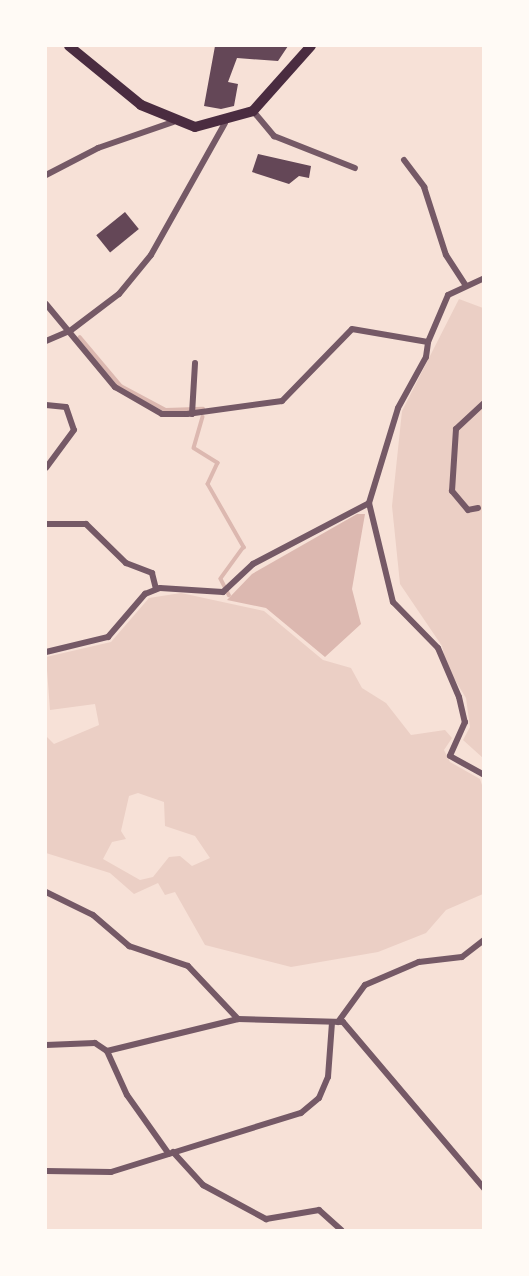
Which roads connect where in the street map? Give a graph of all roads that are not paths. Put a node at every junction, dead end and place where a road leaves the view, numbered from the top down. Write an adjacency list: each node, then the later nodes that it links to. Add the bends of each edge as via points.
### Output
1 (69, 46): 4 (main road, via 141,106)
2 (311, 46): 3 (main road)
3 (253, 111): 5 (main road); 7 (street, via 274,136)
4 (173, 122): 5 (main road, via 195,128); 8 (street, via 98,148)
5 (225, 123): 12 (street, via 151,255 119,294)
6 (404, 160): 10 (street, via 424,187 446,255)
7 (355, 168)
8 (46, 175)
9 (484, 278): 10 (street)
10 (465, 284): 14 (street, via 442,304)
11 (46, 304): 12 (street)
12 (70, 331): 13 (street); 18 (street, via 115,387 162,414)
13 (46, 341)
14 (428, 342): 18 (street, via 352,328 282,401); 20 (street, via 426,358 398,408)
15 (195, 363): 18 (street)
16 (484, 403): 21 (street, via 456,429 452,491 468,510)
17 (46, 405): 19 (street, via 66,407 74,429)
18 (192, 410)
19 (46, 468)
20 (369, 503): 23 (street, via 253,564 226,589); 25 (street, via 393,603 438,648 459,697 465,722 450,756)
21 (478, 508)
22 (46, 524): 23 (street, via 86,524 125,563 152,573)
23 (156, 589): 24 (street, via 108,637)
24 (46, 652)
25 (484, 775)
26 (46, 892): 28 (street, via 93,915 129,946 188,966)
27 (484, 940): 29 (street, via 462,957 419,962 365,985)
28 (238, 1019): 29 (street); 31 (street)
29 (335, 1022): 32 (street, via 328,1077 319,1098 301,1113); 34 (street, via 354,1028)
30 (46, 1045): 31 (street, via 95,1043)
31 (107, 1051): 32 (street, via 127,1095)
32 (171, 1153): 33 (street, via 89,1175); 35 (street, via 203,1185 266,1219 319,1210)
33 (46, 1171)
34 (484, 1188)
35 (341, 1230)

